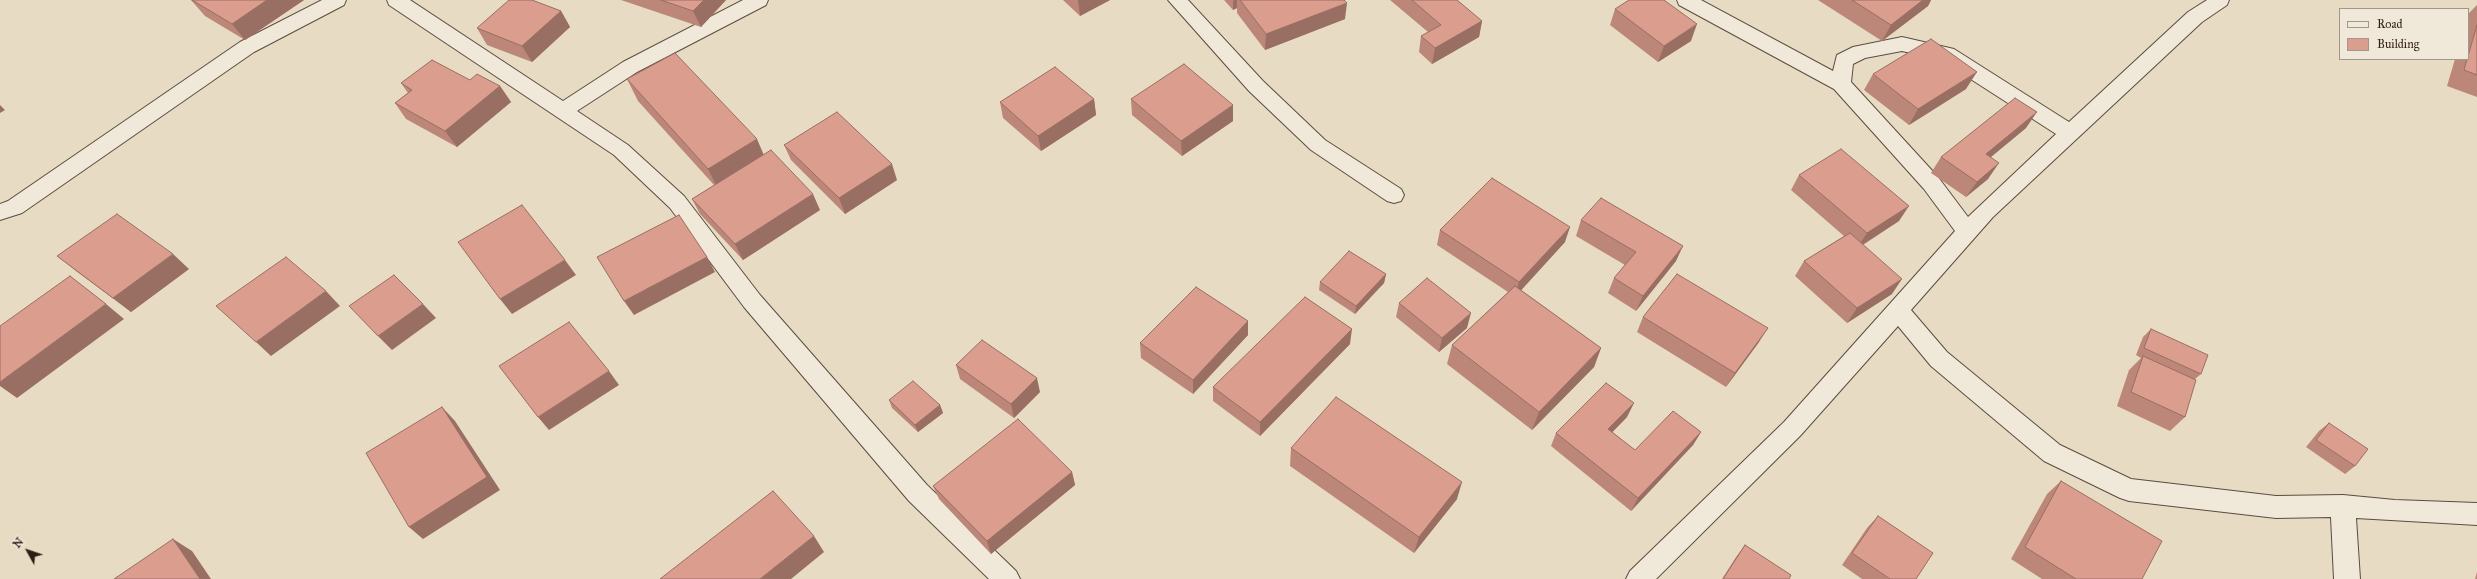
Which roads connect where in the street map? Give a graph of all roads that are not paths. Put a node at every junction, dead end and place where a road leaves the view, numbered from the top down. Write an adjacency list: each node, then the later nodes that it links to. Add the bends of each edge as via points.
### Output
1 (337, 0): 11 (street, via 247,47 15,207)
2 (396, 0): 8 (street)
3 (759, 0): 8 (street, via 630,67)
4 (1177, 0): 10 (street, via 1256,86 1318,145)
5 (1686, 0): 7 (street)
6 (2220, 0): 9 (street, via 2194,18)
7 (1841, 84): 9 (street, via 1844,60 1860,52 1902,44 1947,54); 12 (street, via 1931,183)
8 (564, 110): 16 (street, via 621,150 677,202 752,301 918,494)
9 (2070, 133): 12 (street)
10 (1394, 195)
11 (0, 212)
12 (1967, 230): 13 (street)
13 (1898, 310): 14 (street, via 1939,359 2052,453 2129,490 2276,507); 17 (street, via 1792,429)
14 (2343, 506): 15 (street); 18 (street)
15 (2477, 514)
16 (1007, 579)
17 (1639, 579)
18 (2347, 579)

